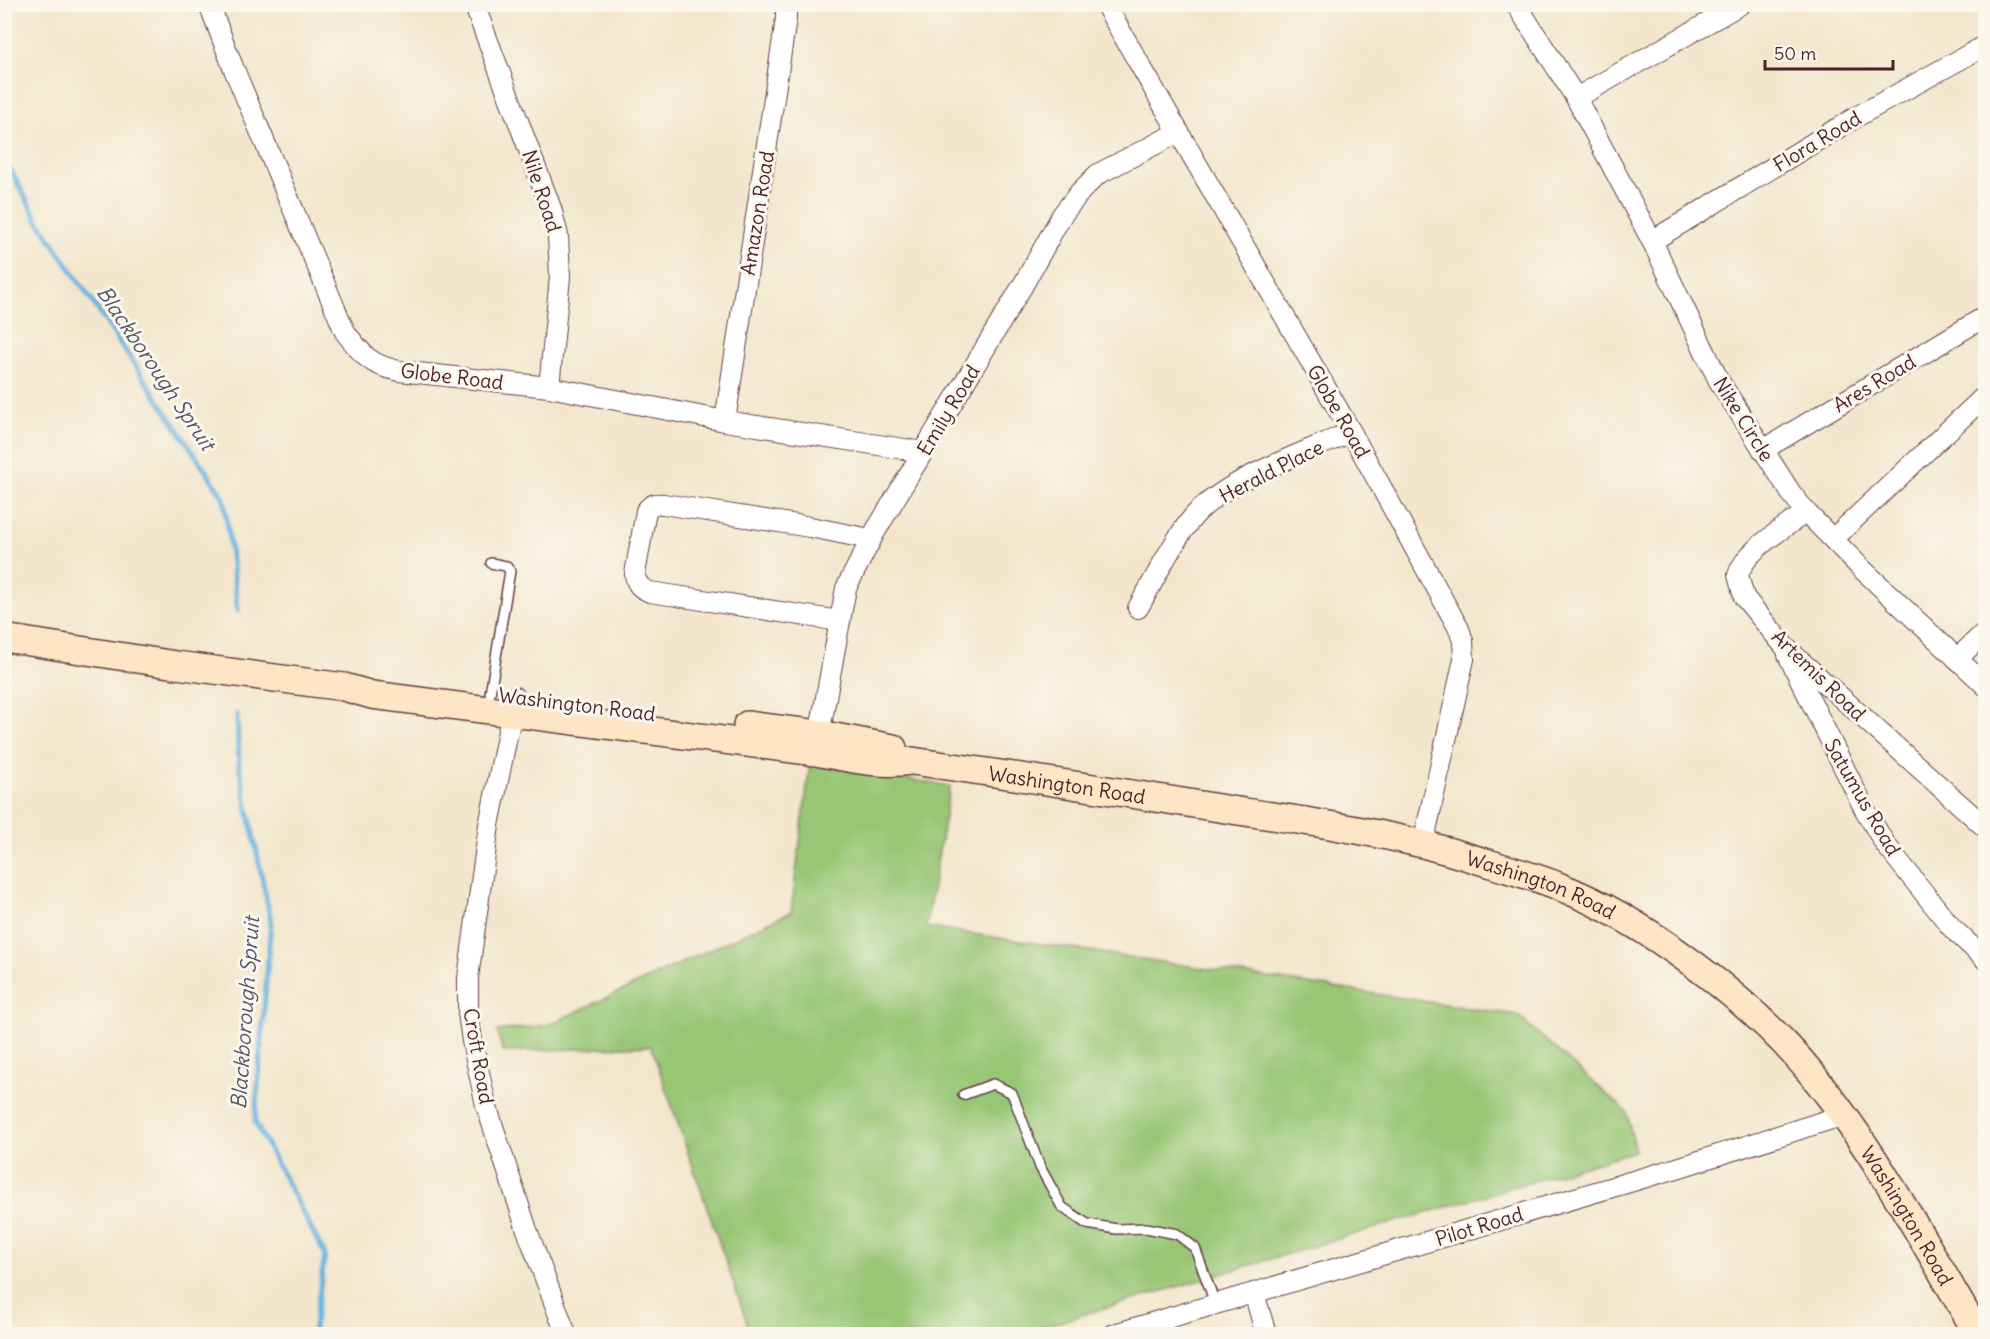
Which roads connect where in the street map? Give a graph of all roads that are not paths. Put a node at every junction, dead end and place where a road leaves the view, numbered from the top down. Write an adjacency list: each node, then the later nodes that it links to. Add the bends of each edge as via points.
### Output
1 (209, 4): 12 (street, Globe Road, via 345,332 362,354 381,367 399,371)
2 (474, 4): 12 (street, Nile Road, via 558,236 560,277)
3 (786, 4): 14 (street, Amazon Road)
4 (1105, 4): 9 (street, Globe Road)
5 (1516, 4): 8 (street, Nike Circle)
6 (1741, 4): 8 (street)
7 (1986, 45): 10 (street, Flora Road, via 1856,117)
8 (1576, 98): 10 (street, Nike Circle)
9 (1179, 132): 15 (street, Globe Road); 17 (street, Emily Road, via 1117,162 1080,192 1062,215)
10 (1652, 241): 16 (street, Nike Circle, via 1719,381)
11 (1986, 316): 16 (street, Ares Road)
12 (549, 387): 14 (street, Globe Road)
13 (1986, 395): 20 (street)
14 (725, 421): 17 (street, Globe Road)
15 (1351, 432): 22 (street, Herald Place, via 1255,474 1214,498 1193,517); 32 (street, Globe Road, via 1463,641 1464,659)
16 (1763, 450): 18 (street, Nike Circle)
17 (923, 452): 19 (street, Emily Road)
18 (1806, 512): 20 (street, Nike Circle); 26 (street, Artemis Road, via 1758,547 1738,575 1744,597)
19 (870, 539): 23 (street, Emily Road, via 846,588); 23 (street, via 673,505 656,503 646,511 634,574 642,589)
20 (1833, 539): 27 (street, Nike Circle)
21 (491, 563): 29 (lane, via 506,566 510,571)
22 (1138, 608)
23 (840, 621): 30 (street, Emily Road)
24 (1986, 631): 27 (street)
25 (4, 638): 29 (main road, Washington Road, via 344,687 372,695)
26 (1785, 647): 31 (street, Artemis Road); 33 (street, Satumus Road, via 1885,844 1952,928)
27 (1957, 659): 28 (street, Nike Circle)
28 (1986, 686)
29 (506, 701): 30 (main road, Washington Road); 38 (street, Croft Road, via 468,978 468,1012 486,1105)
30 (818, 743): 32 (main road, Washington Road, via 879,764 912,761 1332,826)
31 (1986, 828)
32 (1423, 844): 35 (main road, Washington Road, via 1559,886 1638,928 1692,964 1751,1012 1810,1072)
33 (1986, 960)
34 (963, 1095): 37 (lane, via 993,1084 1012,1093 1040,1167 1062,1207 1087,1224 1177,1234 1195,1248)
35 (1844, 1115): 36 (street, Pilot Road); 41 (main road, Washington Road)
36 (1254, 1293): 37 (street, Pilot Road); 40 (street)
37 (1215, 1303): 39 (street, Pilot Road)
38 (566, 1335)
39 (1114, 1335)
40 (1266, 1335)
41 (1978, 1335)

